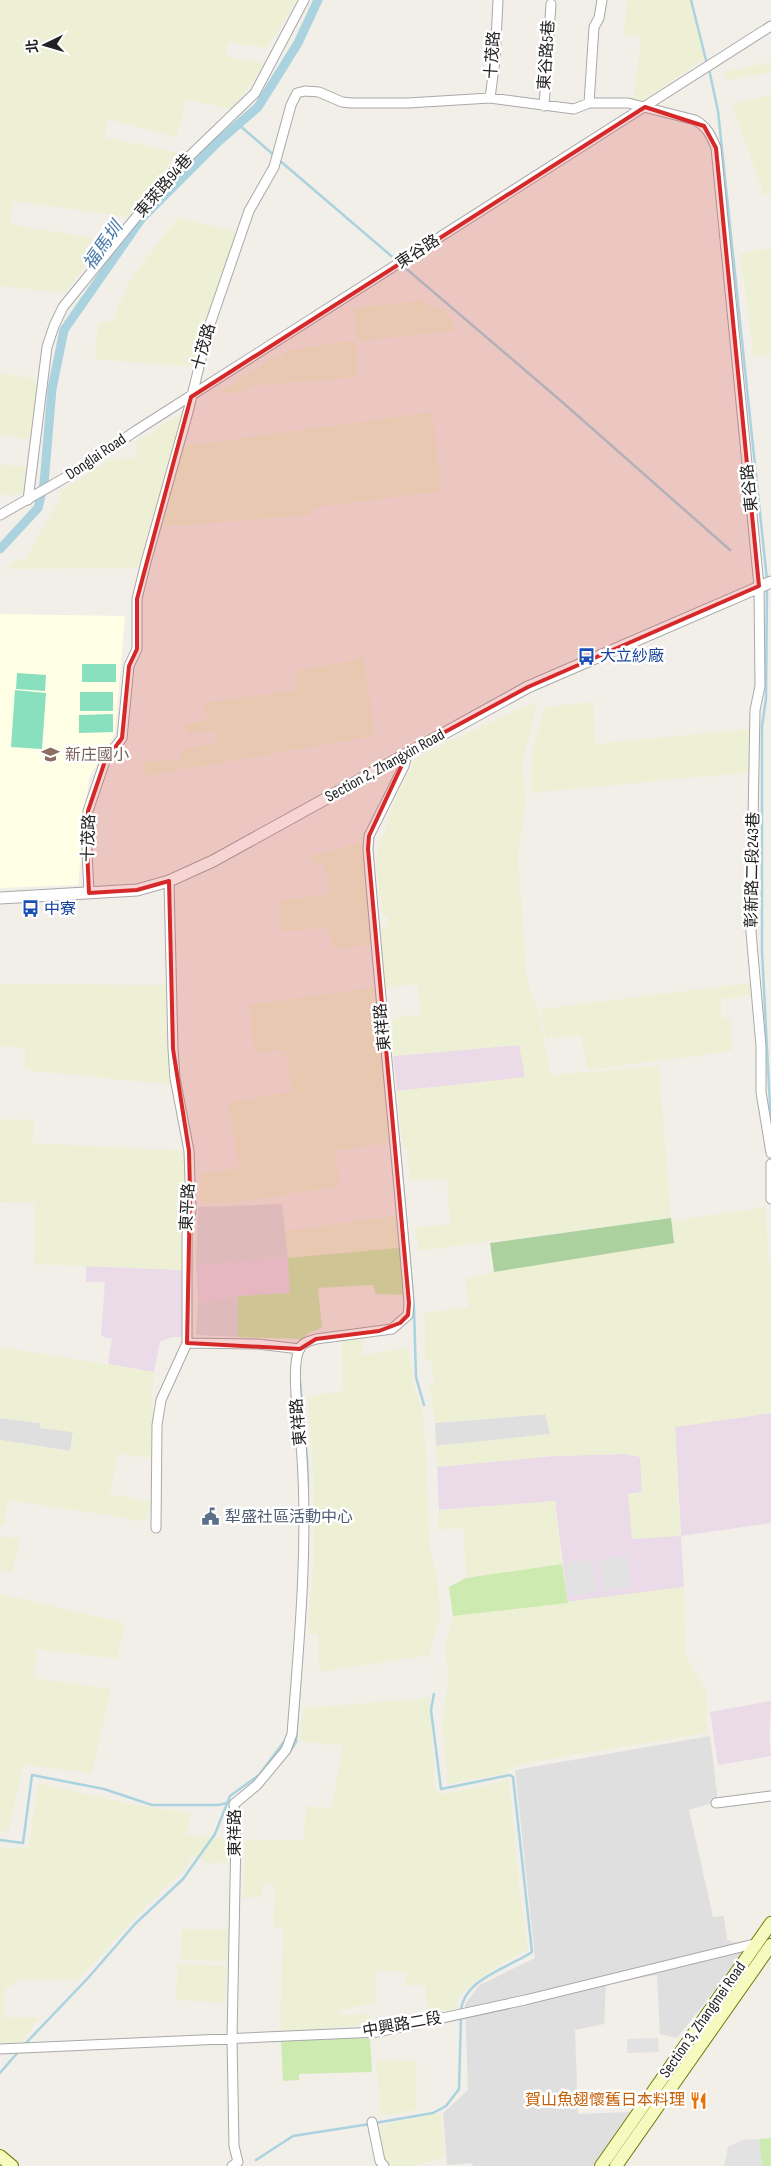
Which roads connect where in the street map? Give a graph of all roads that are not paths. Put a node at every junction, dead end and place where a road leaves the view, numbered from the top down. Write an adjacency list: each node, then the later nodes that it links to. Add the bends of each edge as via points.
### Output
1 (304, 0): 11 (street, 東萊路94巷, via 255,94 172,173 63,307 47,347)
2 (498, 0): 6 (street, 十茂路)
3 (551, 4): 8 (street, 東谷路5巷)
4 (602, 4): 7 (street, via 594,27)
5 (771, 26): 9 (street, 東谷路)
6 (490, 98): 8 (street, 東谷路); 10 (street, 十茂路, via 352,103 319,92 297,93 274,167 249,211 208,330)
7 (589, 103): 8 (street, 東谷路, via 574,110); 9 (street, 東谷路, via 628,103)
8 (544, 106)
9 (645, 107): 10 (street, 東谷路); 13 (street, 東谷路, via 695,120 711,135 716,148)
10 (191, 397): 11 (street, Donglai Road); 16 (street, 十茂路, via 137,599 137,649 129,666 122,738 105,761 88,812)
11 (28, 500): 12 (street, Donglai Road)
12 (0, 514)
13 (767, 584): 14 (street, Section 2, Zhangxin Road, via 528,688); 18 (street, 彰新路二段243巷, via 760,686 755,710 751,932 761,1046 761,1092)
14 (408, 752): 15 (street, Section 2, Zhangxin Road, via 213,861); 22 (street, 東祥路, via 369,836 368,849 410,1303 408,1315 392,1328 316,1340)
15 (169, 881): 16 (street, Section 2, Zhangxin Road, via 137,890); 21 (street, 東平路, via 173,1049 189,1151 191,1210 186,1235)
16 (89, 893): 17 (street, Section 2, Zhangxin Road)
17 (0, 898)
18 (771, 1153)
19 (771, 1164): 20 (street)
20 (771, 1199)
21 (187, 1343): 22 (street, via 257,1344); 23 (street, 東平路, via 161,1400 157,1427)
22 (300, 1349): 28 (street, 東祥路, via 296,1381 304,1553 292,1734 286,1750 257,1785 234,1804)
23 (156, 1528)
24 (771, 1796): 25 (street)
25 (716, 1803)
26 (771, 1923): 27 (main road, Section 3, Zhangmei Road)
27 (766, 1943): 28 (street, 中興路二段, via 378,2032); 35 (main road, Section 3, Zhangmei Road); 36 (main road, Section 3, Zhangmei Road)
28 (232, 2039): 29 (street, 中興路二段); 32 (street, 東祥路)
29 (0, 2049)
30 (372, 2122): 34 (street, via 380,2161)
31 (0, 2156): 33 (main road)
32 (235, 2164)
33 (12, 2166)
34 (384, 2166)
35 (601, 2166)
36 (616, 2166)

